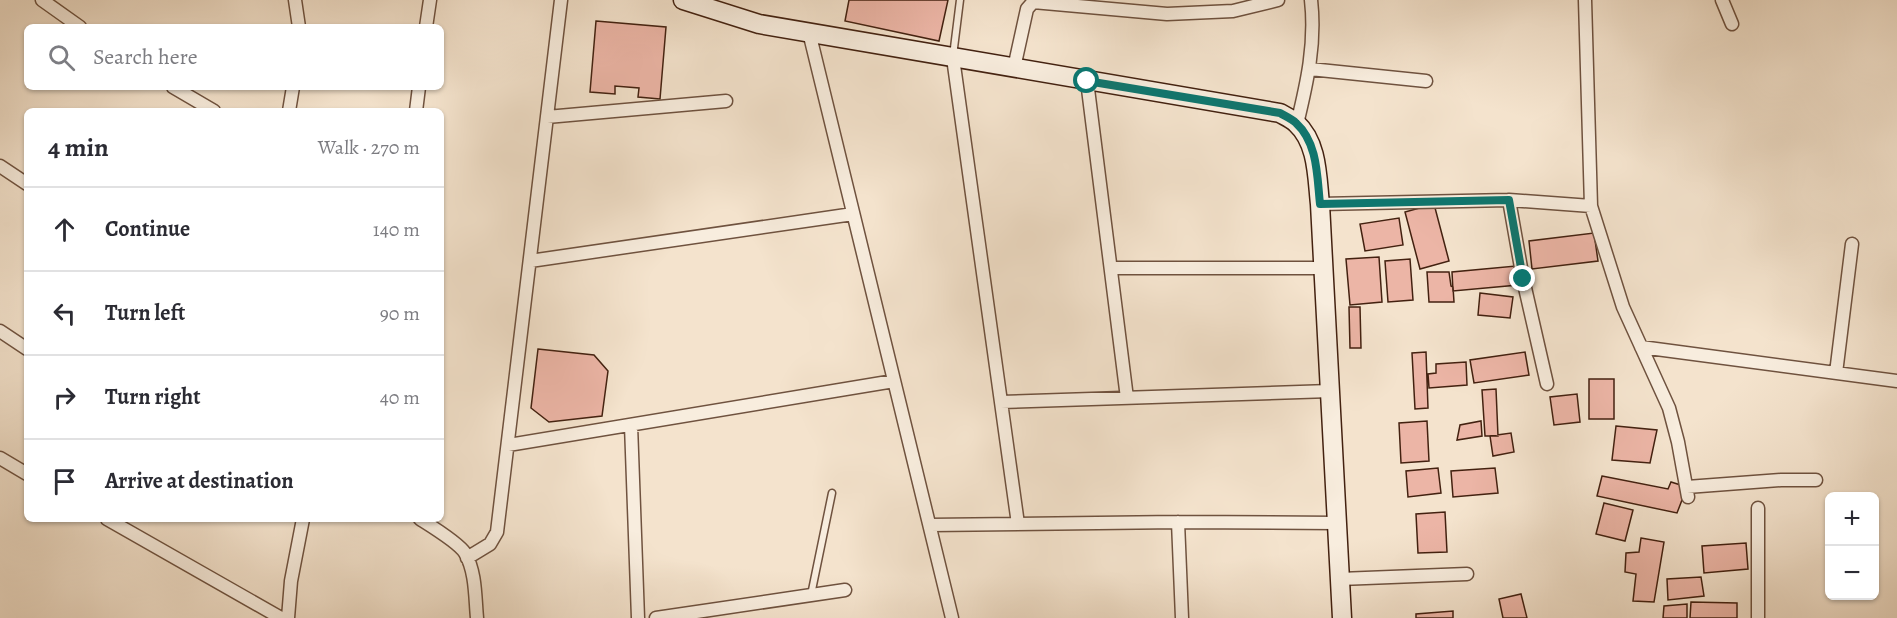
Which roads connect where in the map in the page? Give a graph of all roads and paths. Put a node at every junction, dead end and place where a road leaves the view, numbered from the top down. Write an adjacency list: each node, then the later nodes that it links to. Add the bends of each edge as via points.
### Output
1 (42, 0): 12 (street)
2 (295, 0): 13 (street)
3 (430, 0): 14 (street)
4 (561, 0): 29 (street)
5 (683, 0): 11 (street)
6 (960, 0): 17 (lane)
7 (1278, 0): 18 (street, via 1233,11 1167,14 1034,2 1027,9)
8 (1311, 0): 19 (street)
9 (1585, 0): 35 (street)
10 (1722, 0): 15 (street)
11 (717, 5): 16 (street, via 759,24)
12 (76, 24)
13 (299, 24)
14 (426, 24)
15 (1732, 24)
16 (809, 32): 17 (street); 36 (street)
17 (952, 57): 18 (street); 50 (street)
18 (1014, 68): 20 (street)
19 (1310, 69): 21 (street); 30 (street)
20 (1087, 81): 30 (street, via 1280,113); 39 (street)
21 (1426, 81)
22 (178, 90): 26 (street)
23 (292, 90): 27 (street)
24 (419, 90): 28 (street)
25 (726, 102): 29 (street)
26 (209, 108)
27 (290, 108)
28 (416, 108)
29 (547, 117): 38 (street)
30 (1297, 124): 34 (street, via 1310,143)
31 (0, 166): 32 (street)
32 (24, 182)
33 (1509, 200): 34 (street); 35 (street); 47 (street)
34 (1320, 204): 40 (street)
35 (1591, 206): 43 (street, via 1623,307)
36 (853, 214): 38 (street); 45 (street)
37 (1852, 244): 44 (street)
38 (530, 261): 52 (street)
39 (1111, 268): 40 (street); 49 (street)
40 (1324, 268): 48 (street)
41 (0, 331): 42 (street)
42 (24, 347)
43 (1641, 347): 44 (street); 55 (street, via 1669,408 1687,492 1758,482)
44 (1836, 373): 46 (street)
45 (894, 381): 51 (street); 64 (street)
46 (1897, 381)
47 (1547, 384)
48 (1330, 391): 49 (street); 62 (street)
49 (1127, 398): 50 (street)
50 (1000, 402): 63 (street)
51 (631, 425): 52 (street); 73 (street)
52 (507, 445): 65 (street, via 497,532 490,544)
53 (0, 458): 54 (street)
54 (24, 472)
55 (1816, 480)
56 (832, 493): 69 (lane)
57 (1758, 508): 78 (street)
58 (111, 522): 70 (street)
59 (302, 522): 71 (street)
60 (424, 522): 65 (street, via 465,552)
61 (1178, 522): 62 (street); 63 (street); 76 (street)
62 (1336, 523): 67 (street)
63 (1018, 524): 64 (street)
64 (930, 525): 75 (street)
65 (467, 558): 72 (street, via 473,574)
66 (1467, 573): 67 (street)
67 (1340, 579): 77 (street)
68 (845, 590): 69 (street)
69 (810, 595): 74 (street)
70 (281, 618)
71 (288, 618)
72 (477, 618)
73 (638, 618)
74 (656, 618)
75 (952, 618)
76 (1182, 618)
77 (1342, 618)
78 (1758, 618)

